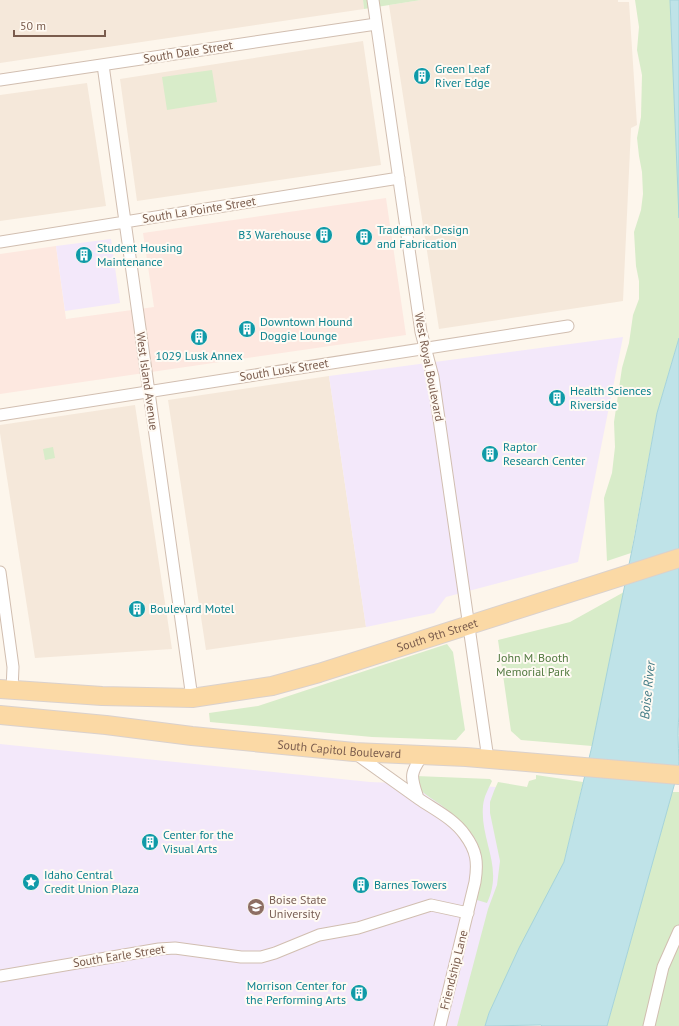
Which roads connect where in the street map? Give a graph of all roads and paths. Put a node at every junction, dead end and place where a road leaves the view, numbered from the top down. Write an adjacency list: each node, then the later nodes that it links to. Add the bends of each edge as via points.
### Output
1 (373, 0): 2 (street, West Royal Boulevard)
2 (376, 24): 3 (street, South Dale Street); 5 (street, West Royal Boulevard)
3 (103, 64): 4 (street, South Dale Street); 6 (street, West Island Avenue)
4 (0, 80)
5 (398, 178): 6 (street, South La Pointe Street); 9 (street, West Royal Boulevard, via 421,332)
6 (125, 222): 7 (street, South La Pointe Street); 10 (street, West Island Avenue)
7 (0, 242)
8 (568, 326): 9 (street, South Lusk Street)
9 (426, 348): 10 (street, South Lusk Street); 14 (street, West Royal Boulevard, via 433,377)
10 (149, 392): 11 (street, South Lusk Street); 16 (street, West Island Avenue)
11 (0, 415)
12 (679, 558): 14 (main road, South 9th Street)
13 (0, 572): 15 (street, via 13,667)
14 (469, 626): 16 (main road, South 9th Street, via 272,686); 20 (street, West Royal Boulevard)
15 (6, 690): 16 (main road)
16 (192, 698)
17 (0, 715): 18 (main road, South Capitol Boulevard)
18 (354, 752): 19 (main road, South Capitol Boulevard); 22 (street, Friendship Lane)
19 (423, 755): 20 (main road, South Capitol Boulevard); 22 (street, via 415,766 412,778)
20 (488, 759): 21 (main road, South Capitol Boulevard)
21 (679, 775)
22 (418, 798): 23 (street, Friendship Lane, via 460,829 476,855 478,866)
23 (468, 913): 25 (street, South Earle Street, via 431,905 358,928 319,935 261,957 241,957 175,948 159,949); 26 (street, Friendship Lane)
24 (679, 931): 27 (street, via 664,967)
25 (0, 976)
26 (440, 1026)
27 (649, 1026)

